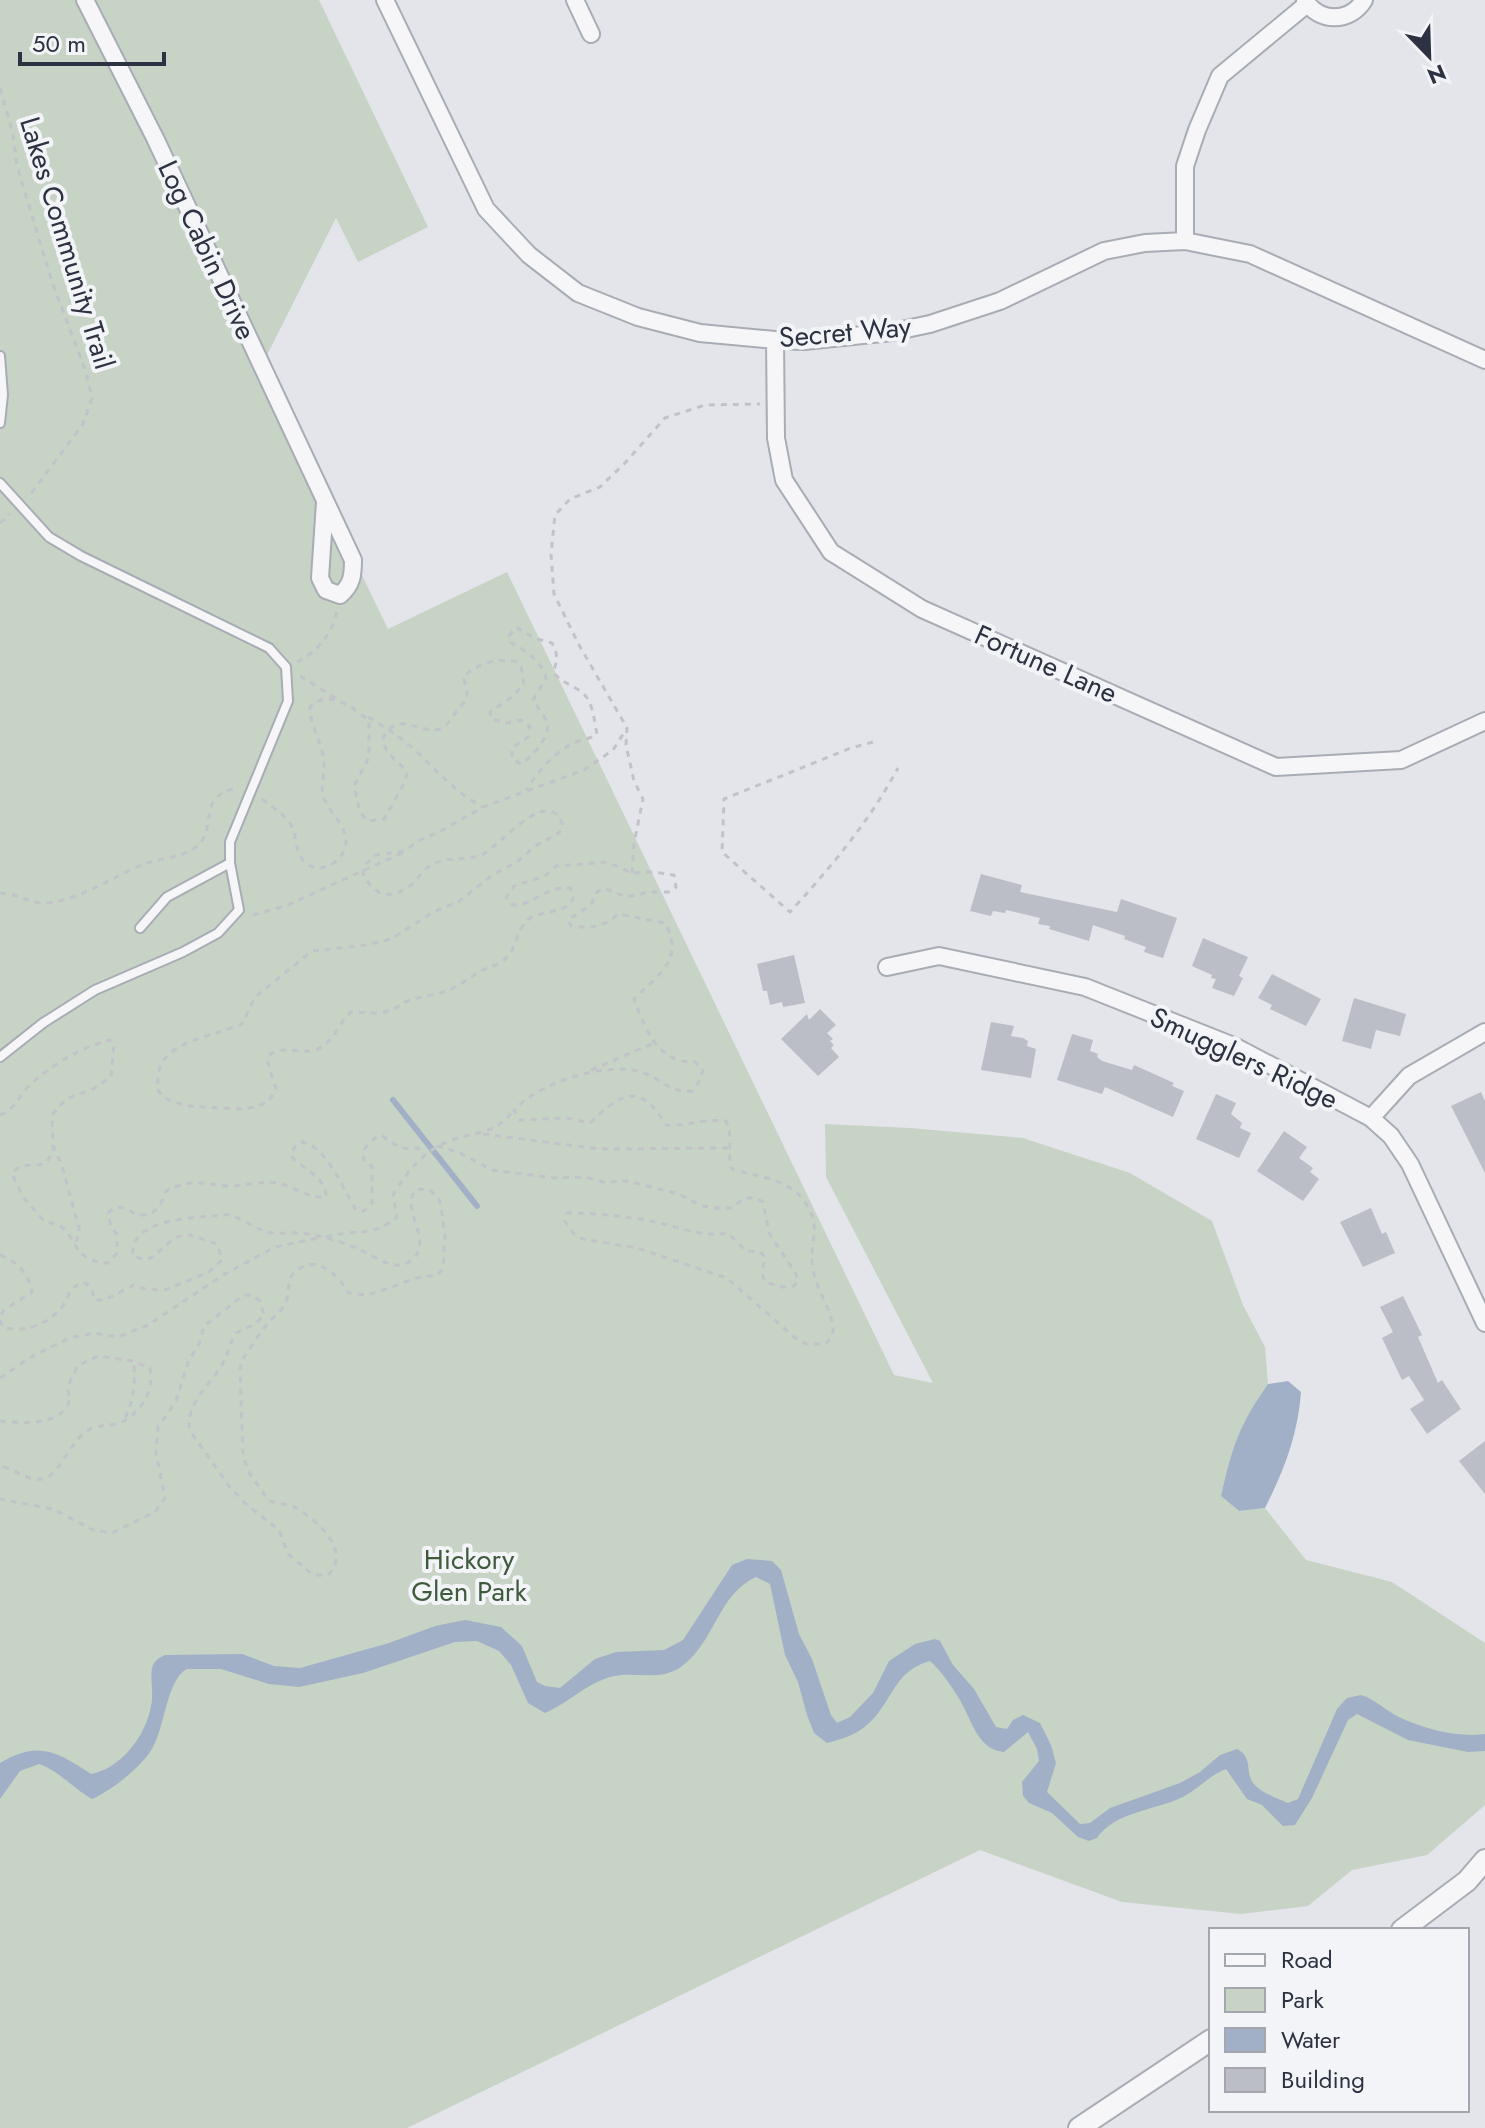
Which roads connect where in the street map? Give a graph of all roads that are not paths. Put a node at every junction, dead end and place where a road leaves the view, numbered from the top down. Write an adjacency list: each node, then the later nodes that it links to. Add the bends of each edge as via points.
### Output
1 (85, 0): 13 (street, Log Cabin Drive)
2 (385, 0): 8 (street, Secret Way, via 486,209 529,255 578,293 638,317 700,333)
3 (575, 0): 6 (street)
4 (1364, 0): 5 (street, via 1355,12 1335,18 1314,12)
5 (1306, 2): 7 (street, via 1220,76 1185,166)
6 (591, 34)
7 (1185, 241): 8 (street, Secret Way, via 1104,251 1000,301 930,324 892,332); 10 (street, Secret Way, via 1250,254)
8 (775, 340): 14 (street, Fortune Lane, via 776,438 784,480 831,552 922,609 1276,767 1401,760)
9 (0, 356): 11 (lane)
10 (1485, 360)
11 (0, 423)
12 (0, 483): 15 (lane, via 49,537 269,648 286,667 288,701 230,842)
13 (325, 502): 13 (street, Log Cabin Drive, via 320,578 326,590 340,595 353,576 353,560)
14 (1485, 721)
15 (230, 863): 16 (lane, via 167,897); 19 (lane, via 239,910 218,933 95,990)
16 (140, 928)
17 (887, 967): 20 (street, Smugglers Ridge, via 939,956 1085,987 1236,1047)
18 (1485, 1032): 20 (street, via 1409,1076)
19 (0, 1057)
20 (1371, 1118): 21 (street, Smugglers Ridge, via 1410,1164)
21 (1485, 1323)
22 (1485, 1860): 23 (street, via 1467,1881)
23 (1405, 1928)
24 (1209, 2041): 25 (street)
25 (1079, 2128)

